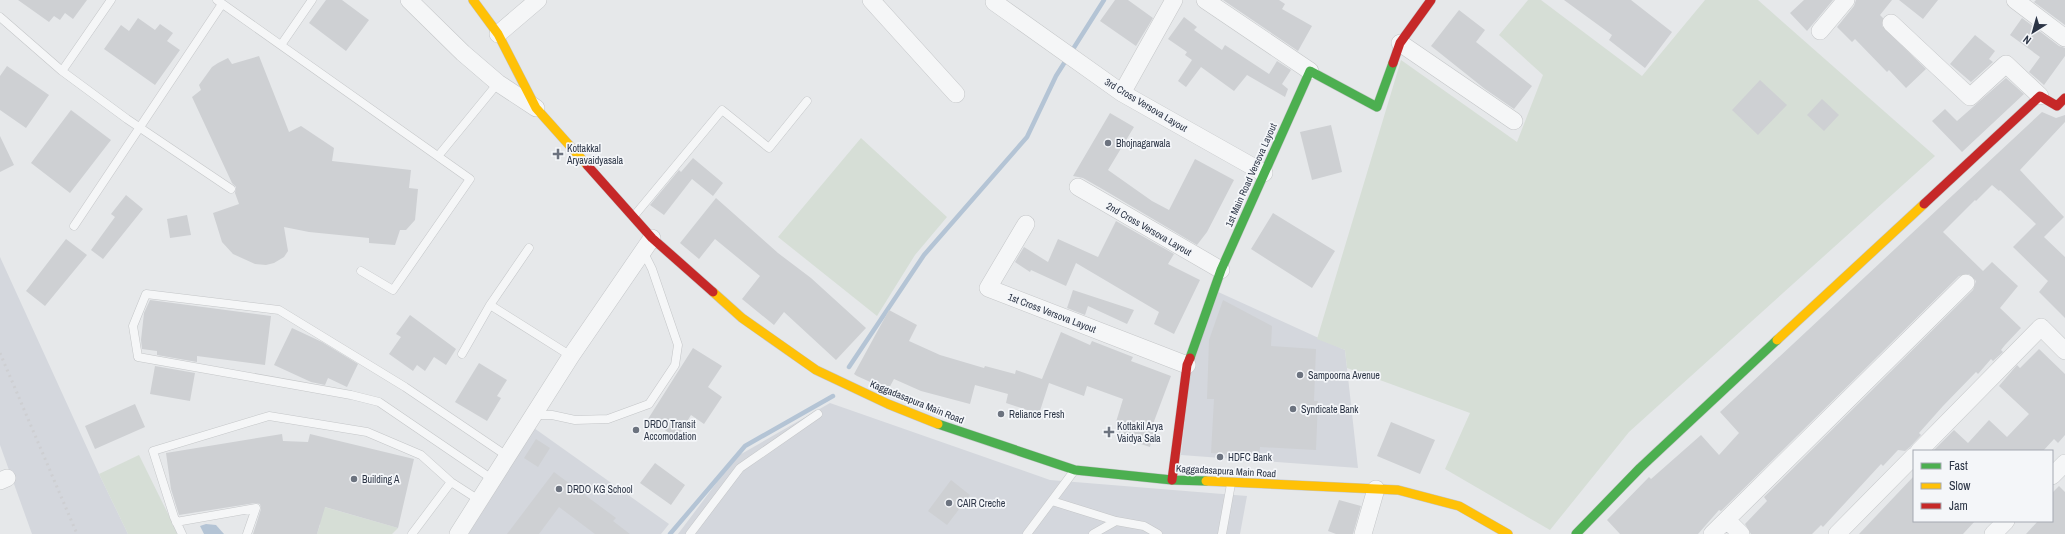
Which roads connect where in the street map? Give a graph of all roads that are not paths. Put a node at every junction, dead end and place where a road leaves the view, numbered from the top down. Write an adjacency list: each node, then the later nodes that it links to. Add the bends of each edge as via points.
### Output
1 (111, 0): 21 (lane)
2 (312, 0): 20 (lane)
3 (409, 0): 23 (street)
4 (473, 0): 17 (street, Kaggadasapura Main Road)
5 (538, 0): 17 (street)
6 (871, 0): 25 (street)
7 (1174, 0): 24 (street)
8 (1205, 0): 22 (street)
9 (1431, 0): 19 (street)
10 (1846, 0): 16 (street)
11 (2015, 0): 18 (street)
12 (995, 1): 24 (street, 3rd Cross Versova Layout)
13 (220, 2): 20 (lane); 31 (lane)
14 (0, 17): 21 (lane)
15 (1891, 23): 26 (street, via 1970,97 2006,64)
16 (1820, 31)
17 (498, 34): 29 (street, Kaggadasapura Main Road)
18 (2065, 38)
19 (1400, 43): 22 (street, via 1377,107); 30 (street)
20 (281, 45): 32 (lane)
21 (62, 71): 31 (lane)
22 (1310, 71): 33 (street, 1st Main Road Versova Layout)
23 (498, 83): 29 (street); 32 (lane)
24 (1122, 93): 33 (street, 3rd Cross Versova Layout)
25 (956, 94)
26 (2040, 96): 27 (street, via 2057,106); 79 (street, via 1646,463)
27 (2065, 98)
28 (807, 101): 36 (lane, via 769,148 722,110)
29 (536, 108): 36 (street, Kaggadasapura Main Road)
30 (1514, 121)
31 (141, 128): 35 (lane); 38 (lane)
32 (439, 156): 42 (lane, via 470,178 393,290)
33 (1264, 173): 41 (street, 1st Main Road Versova Layout)
34 (1078, 187): 41 (street, 2nd Cross Versova Layout)
35 (231, 189)
36 (633, 217): 39 (street, Kaggadasapura Main Road)
37 (1026, 224): 48 (street, 1st Cross Versova Layout, via 988,288)
38 (74, 226)
39 (648, 244): 47 (street); 50 (lane, via 652,269 678,345 675,365 650,404 608,419 575,420 552,415); 55 (street, Kaggadasapura Main Road, via 742,318 816,370 888,404 954,430)
40 (529, 248): 44 (lane)
41 (1221, 270): 48 (street, 1st Main Road Versova Layout)
42 (361, 271)
43 (1966, 283): 64 (street)
44 (490, 305): 46 (lane); 47 (lane)
45 (2065, 351): 51 (street, via 2041,327)
46 (462, 354)
47 (571, 356): 50 (street)
48 (1187, 365): 58 (street, 1st Main Road Versova Layout)
49 (818, 414): 72 (lane, via 740,468)
50 (532, 416): 52 (street)
51 (1920, 450)
52 (507, 456): 57 (street); 57 (lane, via 406,387 279,310 146,294 133,326 138,357 380,402)
53 (1913, 457): 82 (street)
54 (2065, 463): 56 (street)
55 (1075, 470): 58 (street, Kaggadasapura Main Road); 63 (lane)
56 (2053, 475)
57 (492, 479): 62 (street)
58 (1172, 480): 60 (street, Kaggadasapura Main Road)
59 (451, 482): 62 (lane); 66 (lane, via 420,455 367,432 270,416 153,451); 70 (lane)
60 (1231, 483): 61 (street, Kaggadasapura Main Road); 76 (lane)
61 (1376, 489): 77 (street); 78 (street, Kaggadasapura Main Road, via 1398,490 1458,506)
62 (479, 500): 71 (street)
63 (1052, 501): 65 (lane); 73 (lane)
64 (1726, 520): 80 (street); 81 (street)
65 (1116, 521): 74 (lane); 75 (lane, via 1144,526)
66 (176, 522): 68 (lane); 69 (lane, via 256,508)
67 (2005, 522): 83 (street)
68 (182, 534)
69 (247, 534)
70 (412, 534)
71 (458, 534)
72 (690, 534)
73 (1027, 534)
74 (1093, 534)
75 (1158, 534)
76 (1222, 534)
77 (1363, 534)
78 (1508, 534)
79 (1576, 534)
80 (1712, 534)
81 (1741, 534)
82 (1837, 534)
83 (1993, 534)

